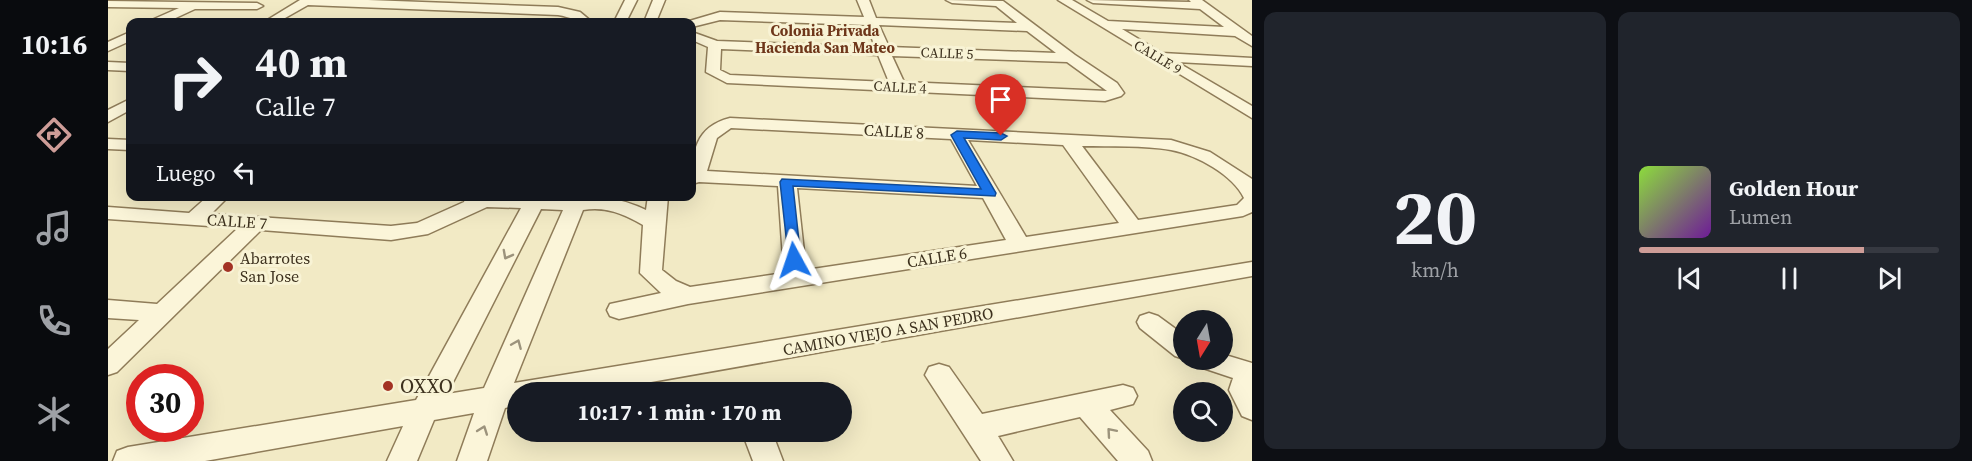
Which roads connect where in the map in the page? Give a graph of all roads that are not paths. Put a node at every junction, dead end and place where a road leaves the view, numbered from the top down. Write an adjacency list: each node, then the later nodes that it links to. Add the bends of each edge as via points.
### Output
1 (206, 0): 13 (street)
2 (631, 0): 21 (street)
3 (659, 0): 22 (street)
4 (863, 0): 23 (street)
5 (952, 0): 25 (street, via 994,2)
6 (1064, 0): 24 (street, CALLE 9)
7 (1094, 0): 10 (street)
8 (307, 1): 9 (street); 20 (street)
9 (431, 3): 15 (street); 18 (street)
10 (1199, 3): 26 (street)
11 (108, 4): 12 (street)
12 (137, 5): 13 (street); 17 (street)
13 (194, 6): 14 (street); 19 (street)
14 (257, 6)
15 (581, 15)
16 (700, 16): 23 (street)
17 (108, 17)
18 (414, 17)
19 (167, 18)
20 (277, 18)
21 (622, 18)
22 (652, 18)
23 (872, 22): 25 (street); 32 (street)
24 (1104, 25): 26 (street); 33 (street, CALLE 9)
25 (1029, 27): 34 (street)
26 (1238, 32): 29 (street)
27 (126, 38): 31 (street)
28 (696, 38): 30 (street, CALLE 5)
29 (1252, 42)
30 (715, 45): 32 (street, CALLE 5); 38 (street, CALLE 4, via 713,72 720,77)
31 (108, 47)
32 (883, 51): 34 (street, CALLE 5); 38 (street)
33 (1157, 56): 35 (street); 39 (street, CALLE 9)
34 (1070, 58): 38 (street, CALLE 4, via 1112,86 1116,93 1105,96)
35 (1252, 62)
36 (108, 66): 37 (street)
37 (126, 67)
38 (898, 87)
39 (1220, 94): 40 (street); 42 (street, CALLE 9)
40 (1252, 96)
41 (126, 106): 43 (street)
42 (1252, 113)
43 (108, 117)
44 (957, 135): 45 (street, CALLE 8); 48 (street, CALLE 8, via 730,123 709,133); 51 (street)
45 (1068, 139): 52 (street, CALLE 8, via 1171,145 1193,150 1238,177 1251,188); 66 (street)
46 (108, 144): 47 (street)
47 (126, 145)
48 (696, 171)
49 (696, 177): 50 (street)
50 (787, 182): 51 (street); 69 (street)
51 (990, 193): 67 (street)
52 (1252, 195)
53 (214, 201): 63 (street)
54 (472, 201): 64 (street, CALLE 7, via 421,229 391,233)
55 (535, 201): 85 (street, one-way to 85)
56 (578, 201): 81 (street, one-way to 56)
57 (586, 201): 61 (street)
58 (634, 201): 61 (street)
59 (657, 201): 65 (street)
60 (1252, 201): 66 (street, CALLE 6, via 1243,210)
61 (623, 206): 65 (street)
62 (108, 213): 63 (street, CALLE 7)
63 (195, 218): 64 (street, CALLE 7)
64 (256, 222): 73 (street)
65 (654, 222): 70 (street, via 651,273)
66 (1133, 227): 67 (street, CALLE 6)
67 (1019, 244): 69 (street, CALLE 6)
68 (1252, 269): 80 (street, CAMINO VIEJO A SAN PEDRO)
69 (796, 279): 70 (street, CALLE 6)
70 (688, 296): 72 (street, CALLE 6)
71 (108, 309): 73 (street)
72 (619, 310)
73 (162, 313): 76 (street)
74 (1149, 322): 75 (street)
75 (1173, 341)
76 (108, 365)
77 (1233, 369): 79 (street)
78 (939, 375): 86 (street)
79 (1252, 376): 84 (street, via 1245,381 1243,390)
80 (589, 382)
81 (506, 396): 85 (street); 90 (street, one-way to 81)
82 (1123, 396): 83 (street)
83 (1086, 404): 86 (street); 93 (street, one-way to 83)
84 (1252, 408)
85 (424, 411): 88 (street); 89 (street)
86 (976, 428): 92 (street)
87 (761, 442): 91 (street)
88 (128, 461)
89 (402, 461)
90 (472, 461)
91 (768, 461)
92 (998, 461)
93 (1137, 461)

